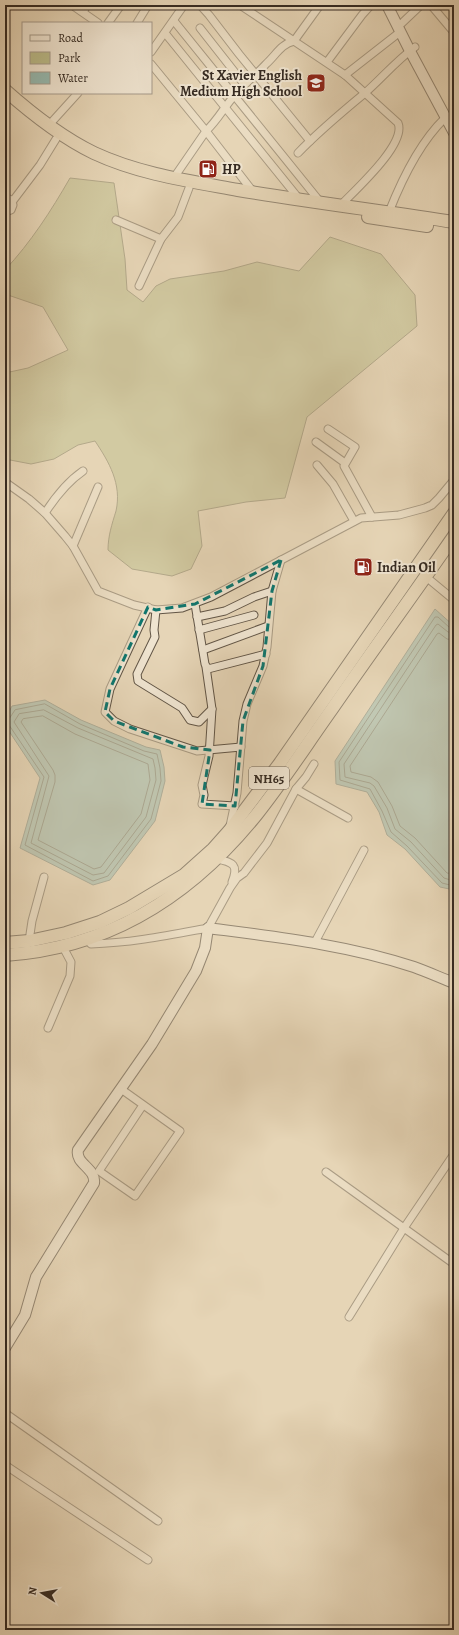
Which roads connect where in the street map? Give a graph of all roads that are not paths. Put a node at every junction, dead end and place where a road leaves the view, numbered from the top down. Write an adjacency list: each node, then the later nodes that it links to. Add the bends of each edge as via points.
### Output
1 (72, 5): 14 (street)
2 (87, 5): 14 (street)
3 (121, 5): 17 (street)
4 (148, 5): 18 (street)
5 (184, 5): 15 (street)
6 (200, 5): 28 (street)
7 (241, 5): 23 (street)
8 (320, 5): 23 (street)
9 (371, 5): 26 (street)
10 (387, 5): 19 (street)
11 (394, 5): 19 (street)
12 (421, 5): 19 (street)
13 (431, 5): 21 (street)
14 (83, 12): 16 (street)
15 (174, 21): 22 (street); 34 (street)
16 (97, 22)
17 (109, 22)
18 (137, 22)
19 (401, 27): 24 (street); 29 (street)
20 (200, 28): 30 (street)
21 (452, 30)
22 (165, 33): 25 (street); 36 (street)
23 (294, 41): 26 (street); 28 (street, via 286,43)
24 (412, 49): 32 (street); 37 (street)
25 (152, 51)
26 (327, 62): 29 (street)
27 (152, 65): 39 (street)
28 (255, 74): 30 (street); 41 (street)
29 (348, 77): 32 (street)
30 (244, 84): 34 (street)
31 (5, 90): 38 (highway)
32 (365, 93): 41 (street); 51 (street, via 395,119 400,131 384,161)
33 (77, 94): 38 (street)
34 (234, 96): 36 (street); 50 (street)
35 (5, 101): 40 (highway)
36 (225, 106): 39 (street, via 216,122); 48 (street)
37 (451, 123): 53 (street, via 434,130 414,159)
38 (49, 125): 43 (highway, via 94,152)
39 (206, 131): 44 (street); 46 (street)
40 (56, 139): 43 (highway, via 92,159); 49 (street, via 40,166)
41 (310, 141): 42 (street)
42 (298, 153)
43 (141, 174): 44 (highway); 45 (highway)
44 (173, 179): 46 (highway)
45 (189, 188): 56 (highway); 57 (street, via 178,217)
46 (254, 193): 48 (highway)
47 (5, 197): 49 (street)
48 (300, 200): 50 (highway)
49 (12, 202): 52 (street, via 11,210)
50 (322, 203): 51 (highway)
51 (340, 206): 53 (highway)
52 (5, 212)
53 (389, 212): 55 (highway)
54 (116, 220): 57 (street)
55 (454, 222)
56 (454, 230)
57 (161, 239): 58 (street)
58 (139, 286)
59 (328, 428): 61 (street, via 355,447)
60 (316, 442): 61 (street)
61 (345, 463): 69 (street, via 346,471)
62 (317, 465): 70 (street, via 333,484)
63 (83, 471): 68 (street, via 61,490)
64 (454, 480): 69 (street, via 432,505 400,514)
65 (5, 482): 68 (street)
66 (98, 487): 72 (street)
67 (454, 513): 94 (highway, NH65, via 280,763)
68 (45, 514): 72 (street)
69 (372, 517): 70 (street)
70 (354, 521): 73 (street)
71 (452, 540): 74 (highway, NH65)
72 (73, 546): 78 (street, via 98,591 134,605)
73 (281, 560): 75 (street); 77 (street)
74 (425, 576): 76 (street); 96 (highway, NH65, via 258,813)
75 (272, 591): 81 (street, via 225,610); 82 (street)
76 (454, 600)
77 (195, 604): 79 (street); 81 (street)
78 (148, 607): 79 (street); 89 (street, via 110,689 105,712 114,721 130,729 196,751)
79 (156, 610): 87 (street, via 155,637 137,674 138,681 182,708 190,720 199,722)
80 (254, 615): 83 (street)
81 (197, 617): 83 (street)
82 (268, 626): 84 (street); 85 (street)
83 (199, 630): 84 (street)
84 (203, 650): 86 (street)
85 (266, 654): 86 (street, via 212,669); 88 (street, via 243,721)
86 (206, 667): 87 (street)
87 (212, 709): 89 (street)
88 (241, 747): 89 (street); 92 (street)
89 (209, 749): 92 (street, via 202,785 202,804)
90 (314, 764): 91 (street)
91 (296, 789): 93 (street); 98 (street, via 266,842)
92 (235, 806): 94 (street)
93 (348, 818)
94 (229, 831): 101 (highway, NH65, via 184,875 129,908 100,922)
95 (364, 850): 103 (street)
96 (217, 859): 98 (street, via 233,864 234,877); 100 (highway, NH65, via 194,881 159,905)
97 (44, 877): 101 (street)
98 (230, 888): 99 (street)
99 (208, 928): 100 (street, via 106,944 91,944); 103 (street); 108 (street, via 205,948 196,971 152,1044)
100 (87, 940): 104 (highway, NH65)
101 (29, 941): 102 (highway, NH65)
102 (5, 943)
103 (314, 944): 106 (street, via 414,967)
104 (63, 947): 105 (highway, NH65); 107 (street, via 72,968)
105 (5, 955)
106 (454, 983)
107 (48, 1028)
108 (121, 1089): 109 (street); 115 (street, via 78,1150 79,1159 93,1174 94,1183 36,1277 25,1315)
109 (143, 1105): 109 (street, via 180,1131 135,1196 99,1171)
110 (454, 1154): 112 (street)
111 (326, 1172): 112 (street)
112 (404, 1228): 113 (street); 114 (street)
113 (454, 1264)
114 (349, 1317)
115 (5, 1348)
116 (5, 1413): 118 (street)
117 (5, 1465): 119 (street)
118 (158, 1520)
119 (148, 1560)

